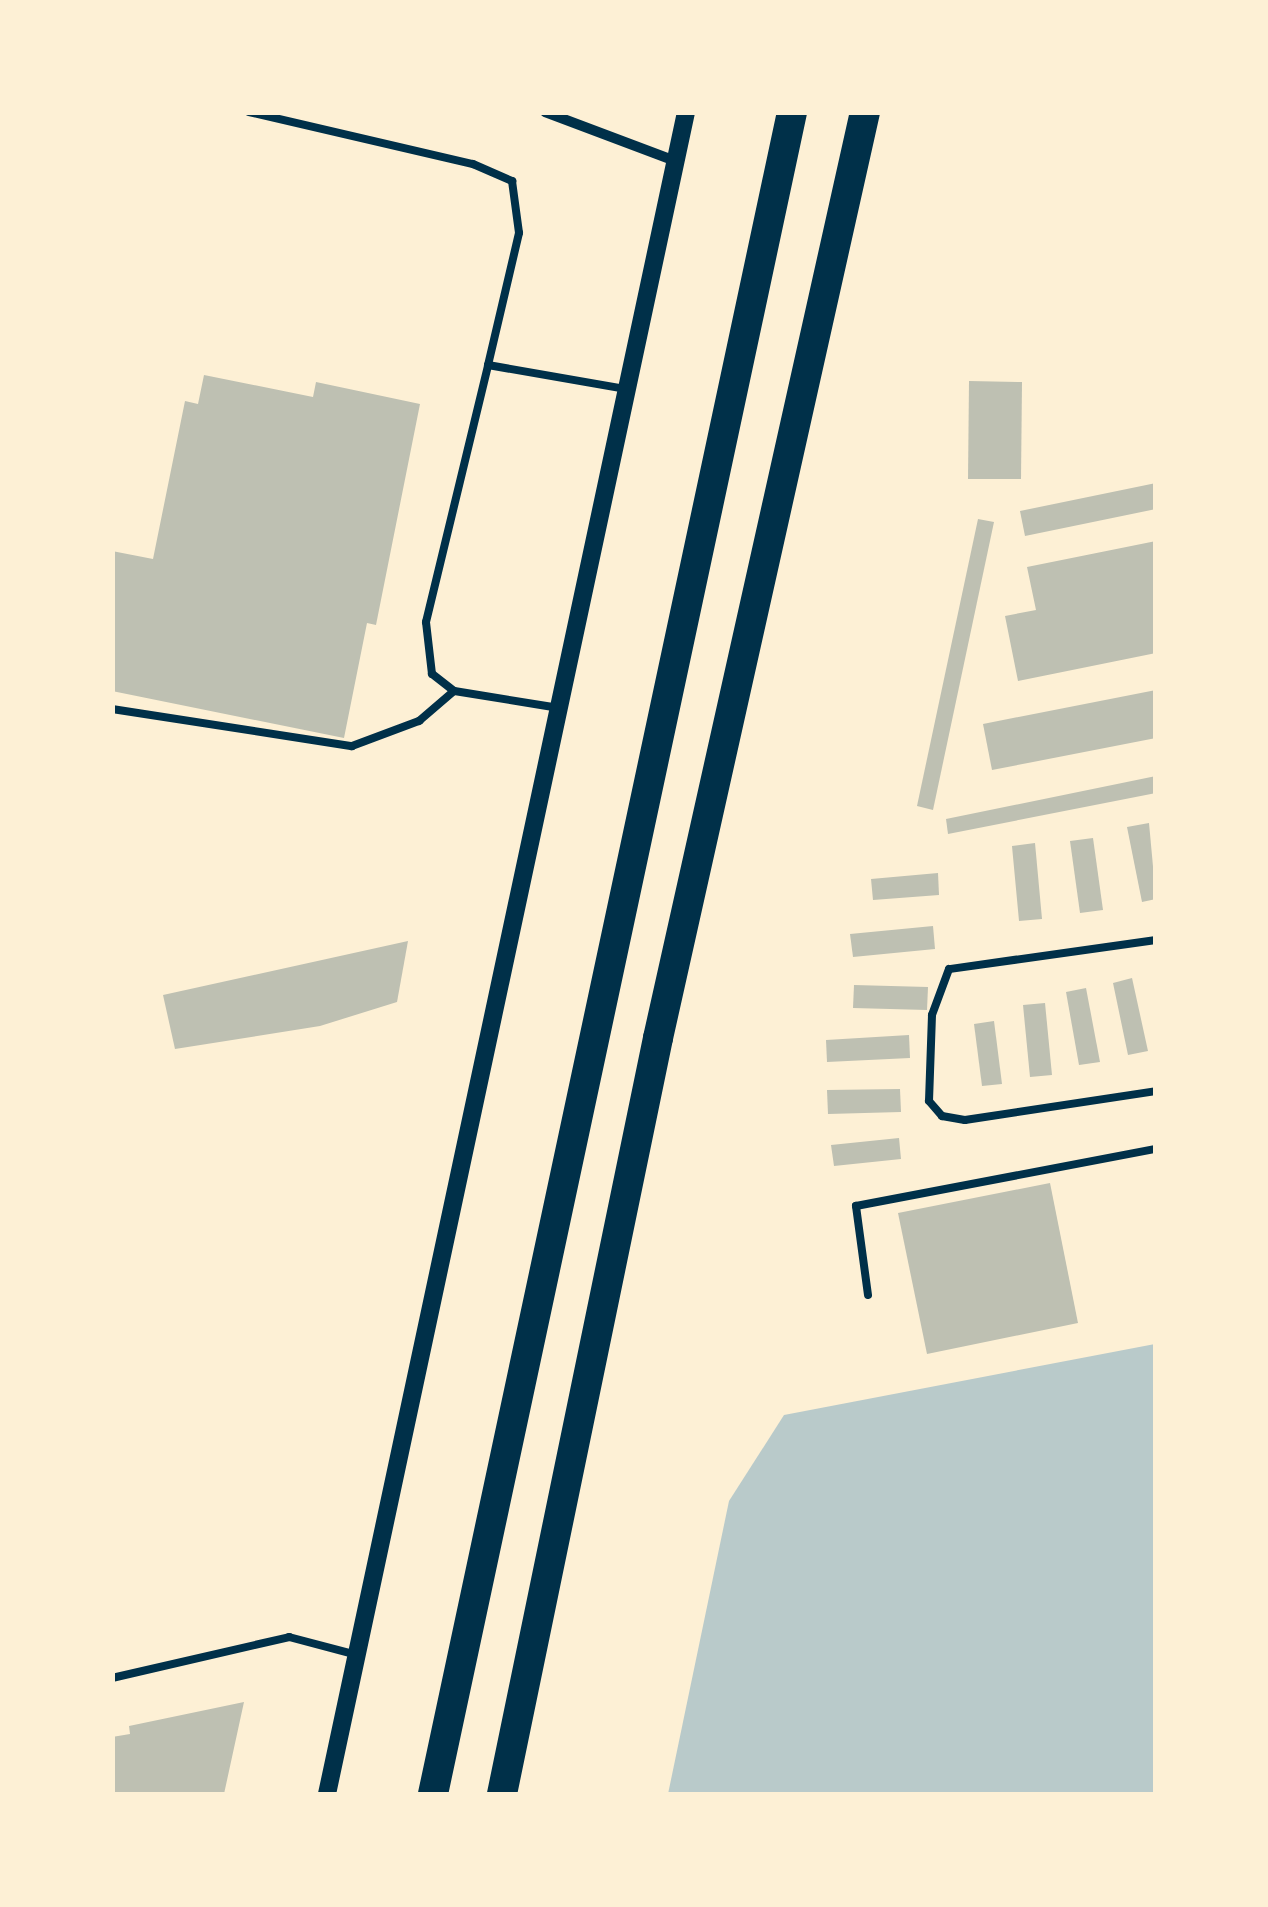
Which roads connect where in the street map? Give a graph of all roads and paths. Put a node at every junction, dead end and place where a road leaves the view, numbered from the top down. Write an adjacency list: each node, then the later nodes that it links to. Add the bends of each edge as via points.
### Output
1 (248, 112): 9 (lane, via 473,164 512,181 520,233)
2 (545, 112): 7 (street)
3 (686, 112): 7 (street)
4 (772, 112): 8 (highway)
5 (792, 112): 8 (highway)
6 (865, 112): 22 (highway, via 658,1038)
7 (678, 162): 10 (street)
8 (777, 183): 21 (highway)
9 (488, 365): 10 (lane); 11 (lane, via 426,622 432,674)
10 (630, 390): 12 (street)
11 (454, 691): 12 (lane); 13 (lane, via 419,721 352,746)
12 (561, 708): 18 (street)
13 (112, 709)
14 (1156, 940): 15 (lane, via 948,969 932,1014 929,1100 942,1116 965,1120)
15 (1156, 1091)
16 (1156, 1149): 17 (lane, via 856,1206)
17 (868, 1296)
18 (357, 1655): 19 (lane, via 289,1637); 20 (street)
19 (112, 1678)
20 (326, 1794)
21 (433, 1794)
22 (502, 1794)

